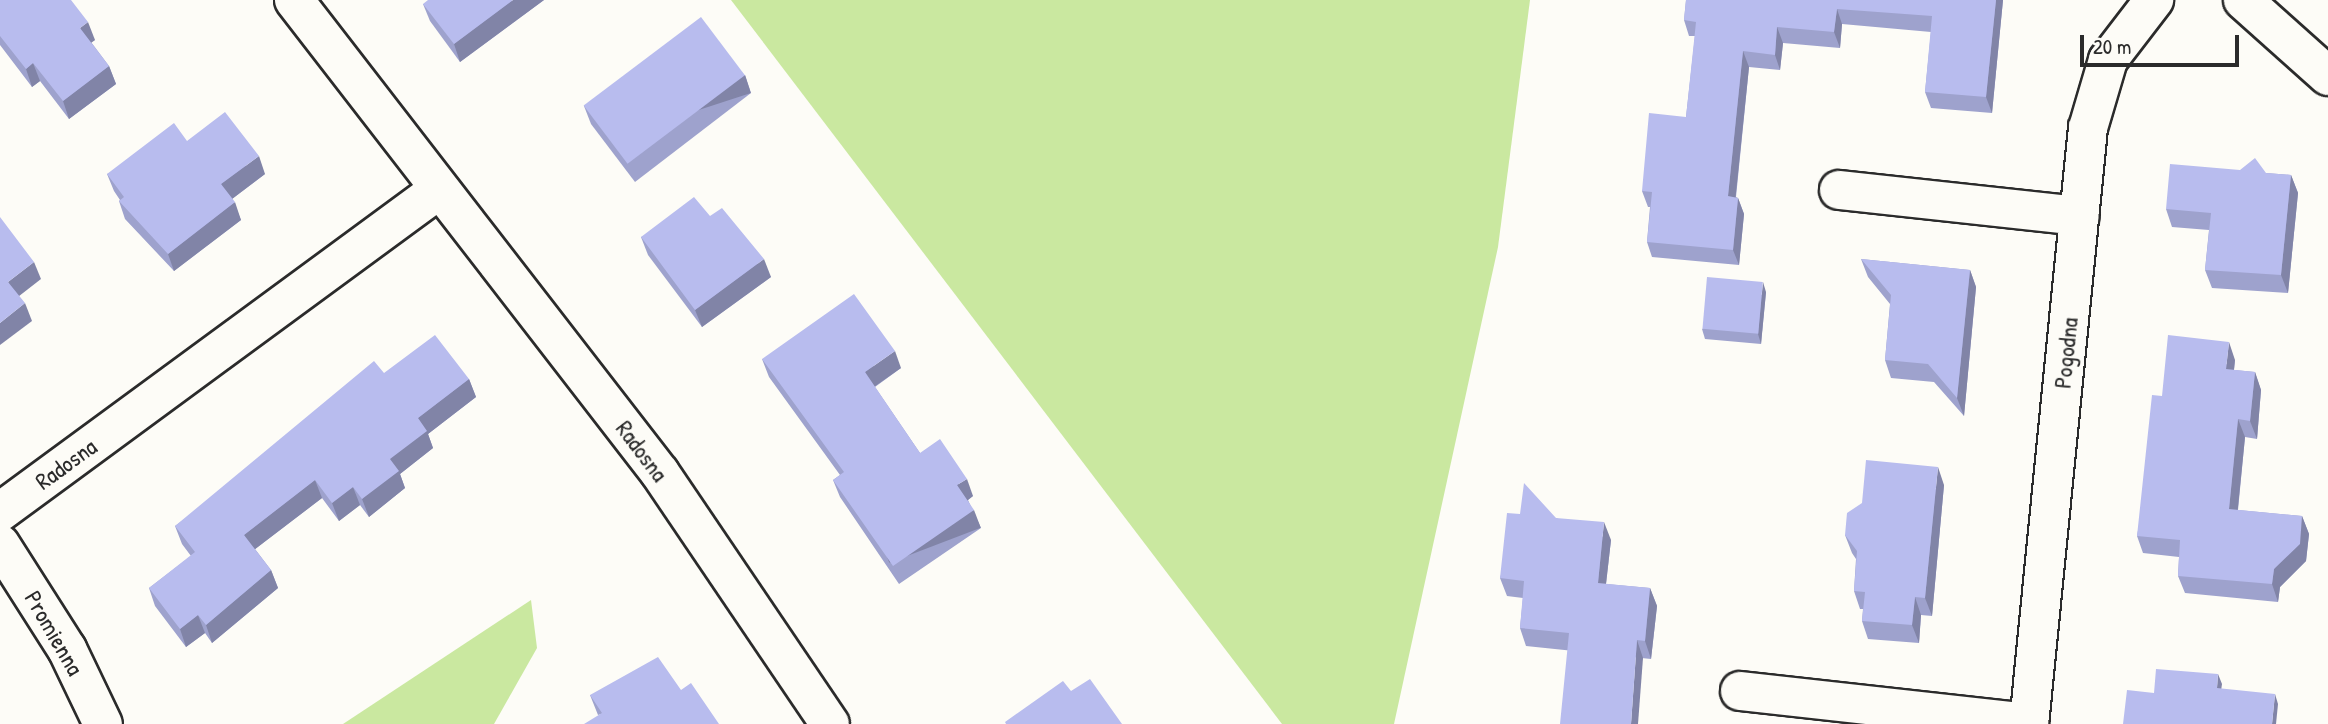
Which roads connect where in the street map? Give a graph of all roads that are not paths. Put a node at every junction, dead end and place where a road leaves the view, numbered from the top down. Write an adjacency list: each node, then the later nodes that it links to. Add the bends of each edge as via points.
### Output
1 (294, 0): 6 (street, Radosna)
2 (2154, 0): 7 (street, Pogodna, via 2098,83)
3 (2243, 0): 4 (street)
4 (2328, 76)
5 (1839, 190): 7 (street)
6 (437, 191): 8 (street, Radosna); 12 (street, Radosna, via 660,473)
7 (2080, 216): 13 (street, Pogodna)
8 (0, 512)
9 (0, 544): 11 (street, Promienna, via 66,649)
10 (1740, 691): 13 (street)
11 (103, 724)
12 (830, 724)
13 (2029, 724)

